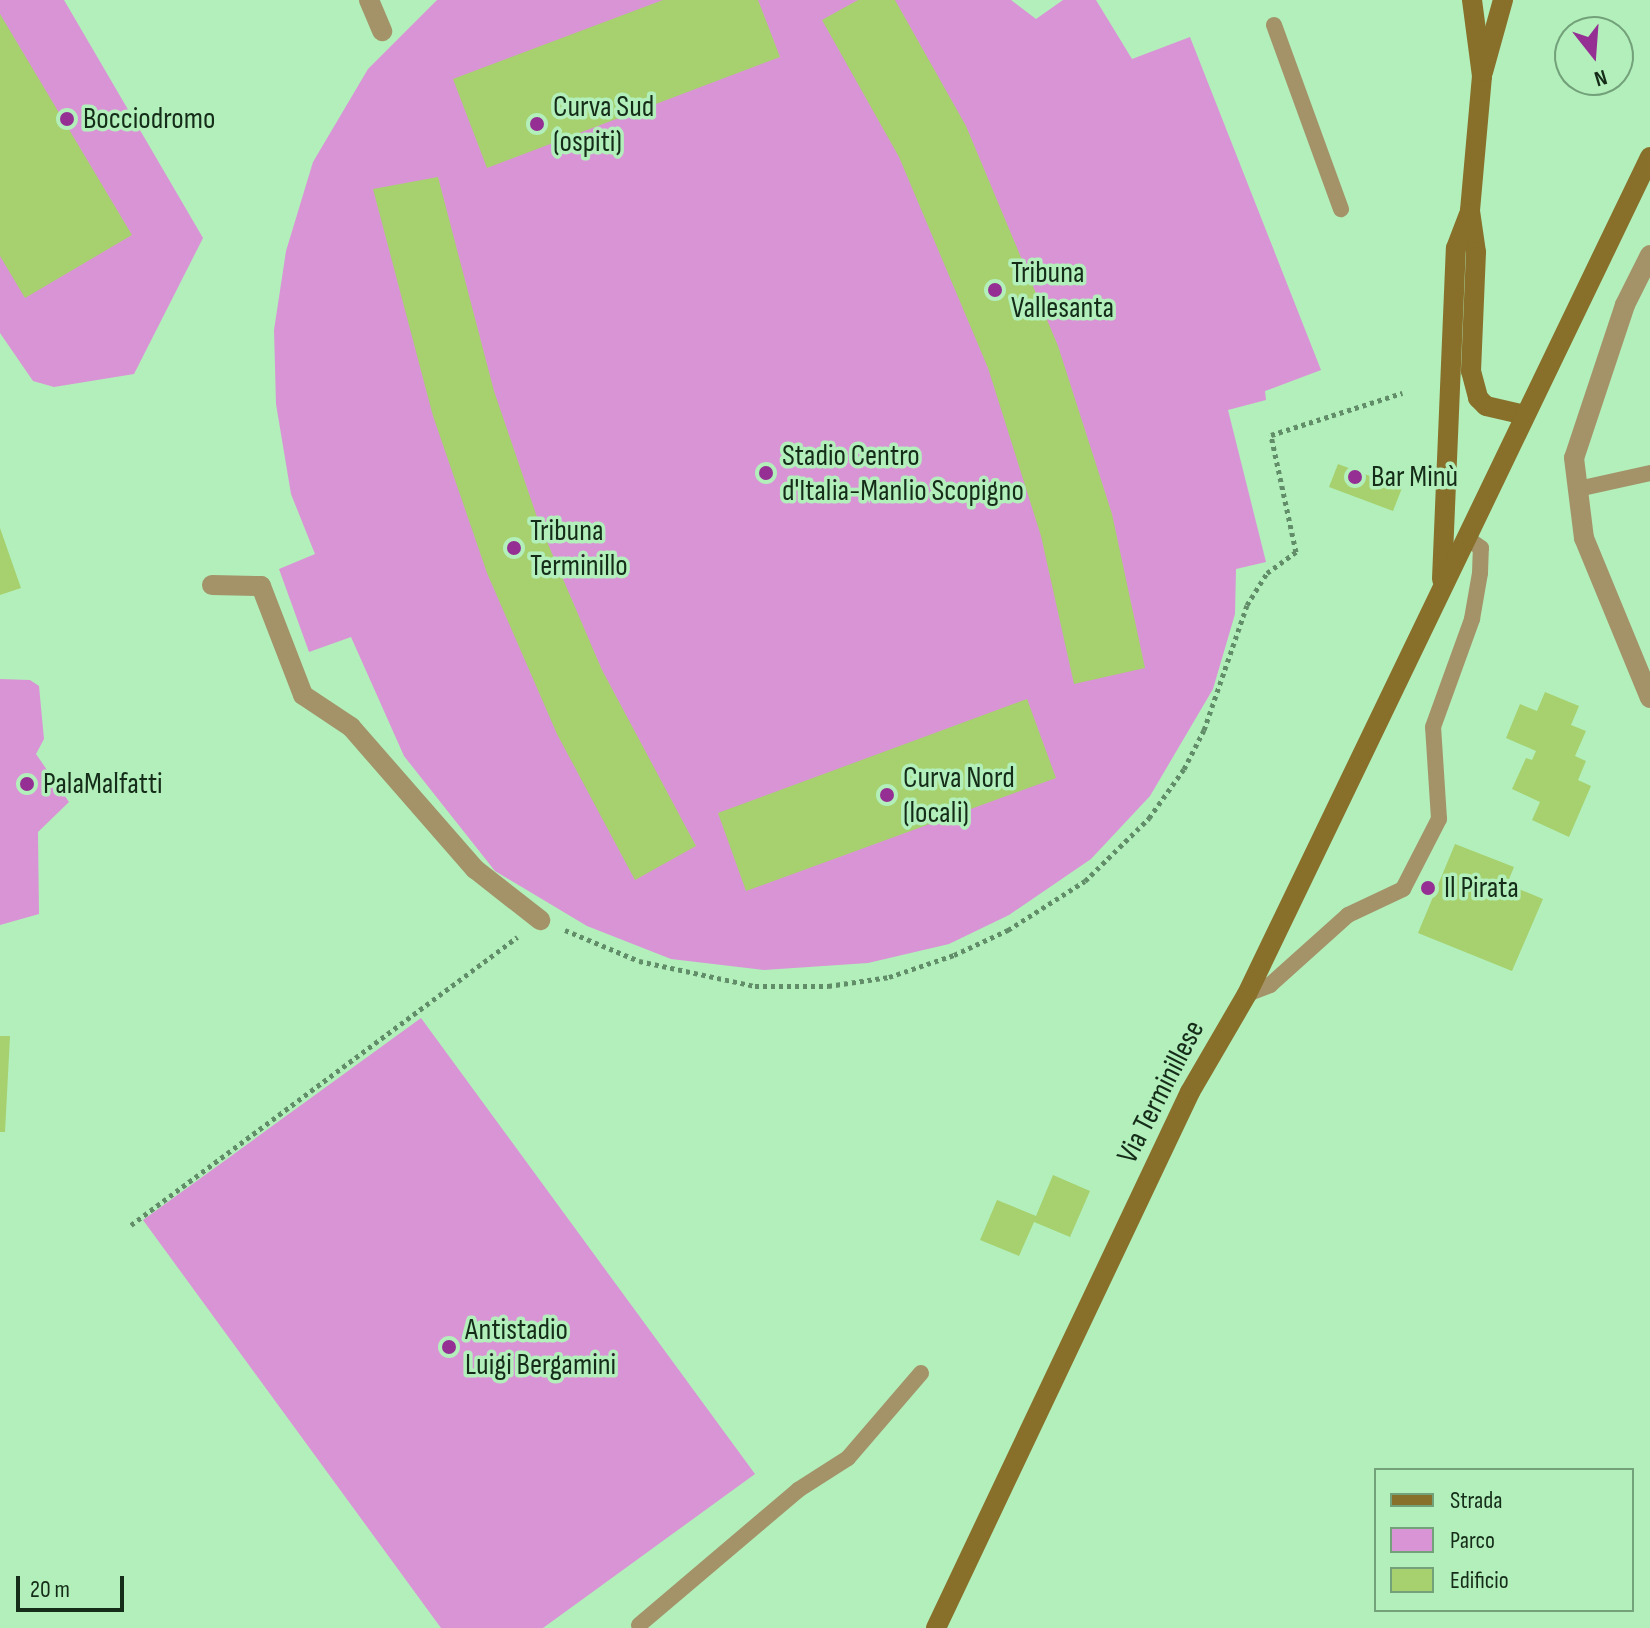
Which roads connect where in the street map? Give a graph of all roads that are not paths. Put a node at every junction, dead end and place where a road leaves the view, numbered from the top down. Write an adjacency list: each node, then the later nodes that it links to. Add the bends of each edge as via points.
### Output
1 (369, 0): 5 (street)
2 (1472, 0): 6 (main road)
3 (1503, 0): 6 (main road)
4 (1274, 25): 9 (lane)
5 (382, 31)
6 (1482, 76): 10 (main road)
7 (1650, 157): 8 (main road, Via Terminillese)
8 (1645, 176): 12 (main road, Via Terminillese)
9 (1341, 209)
10 (1470, 211): 12 (main road, via 1476,252 1473,384 1478,398 1493,410); 17 (main road, via 1456,248)
11 (1650, 255): 14 (street, via 1625,305 1574,458)
12 (1524, 415): 15 (main road, Via Terminillese)
13 (1650, 473): 14 (lane)
14 (1578, 489): 18 (street, via 1584,538)
15 (1465, 537): 17 (main road, Via Terminillese); 20 (lane, via 1481,548 1480,573 1472,619 1433,727 1439,819 1403,889 1348,915 1270,985)
16 (212, 585): 19 (street, via 261,586 303,695 351,727 475,869)
17 (1442, 585): 20 (main road, Via Terminillese)
18 (1650, 698)
19 (540, 920)
20 (1247, 994): 23 (main road, Via Terminillese, via 1190,1092)
21 (921, 1373): 22 (lane, via 848,1458 798,1490)
22 (639, 1625)
23 (936, 1628)

